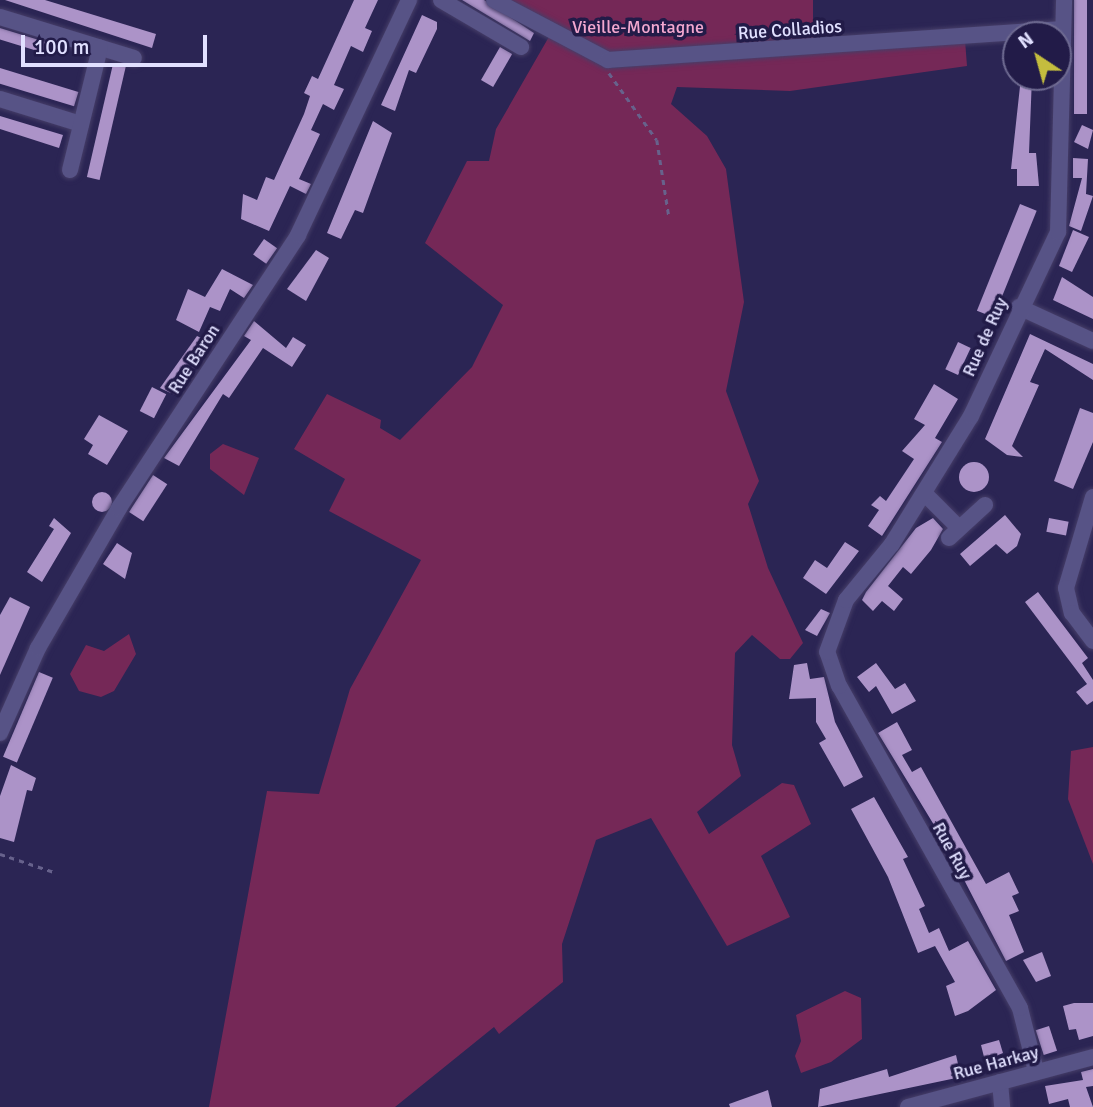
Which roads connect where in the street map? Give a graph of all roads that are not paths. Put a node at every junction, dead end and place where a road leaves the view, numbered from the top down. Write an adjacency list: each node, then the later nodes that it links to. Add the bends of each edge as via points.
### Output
1 (409, 0): 22 (street, Rue Baron, via 298,235 119,508 38,648)
2 (441, 0): 8 (street)
3 (494, 0): 7 (street, Rue Colladios, via 608,60)
4 (1064, 0): 6 (street, Rue de Ruy)
5 (0, 17): 9 (street)
6 (1063, 21)
7 (1002, 34)
8 (521, 47)
9 (100, 48): 10 (street); 13 (street)
10 (134, 58)
11 (1061, 91): 15 (street, Rue de Ruy, via 1058,232)
12 (0, 99): 13 (street)
13 (81, 124): 14 (street)
14 (70, 170)
15 (1019, 306): 16 (street); 17 (street, Rue de Ruy, via 971,416)
16 (1093, 341)
17 (924, 493): 19 (street, via 954,533); 21 (street, Rue de Ruy, via 892,544 846,600)
18 (1093, 497): 20 (street, via 1066,588 1072,613)
19 (985, 505)
20 (1093, 640)
21 (827, 652): 24 (street, Rue Ruy, via 839,687 1020,1008)
22 (0, 733)
23 (1093, 1056): 24 (street, Rue Harkay)
24 (1036, 1072): 25 (street, Rue Harkay)
25 (1000, 1082): 26 (street, Rue Harkay); 27 (street)
26 (908, 1107)
27 (1002, 1107)

